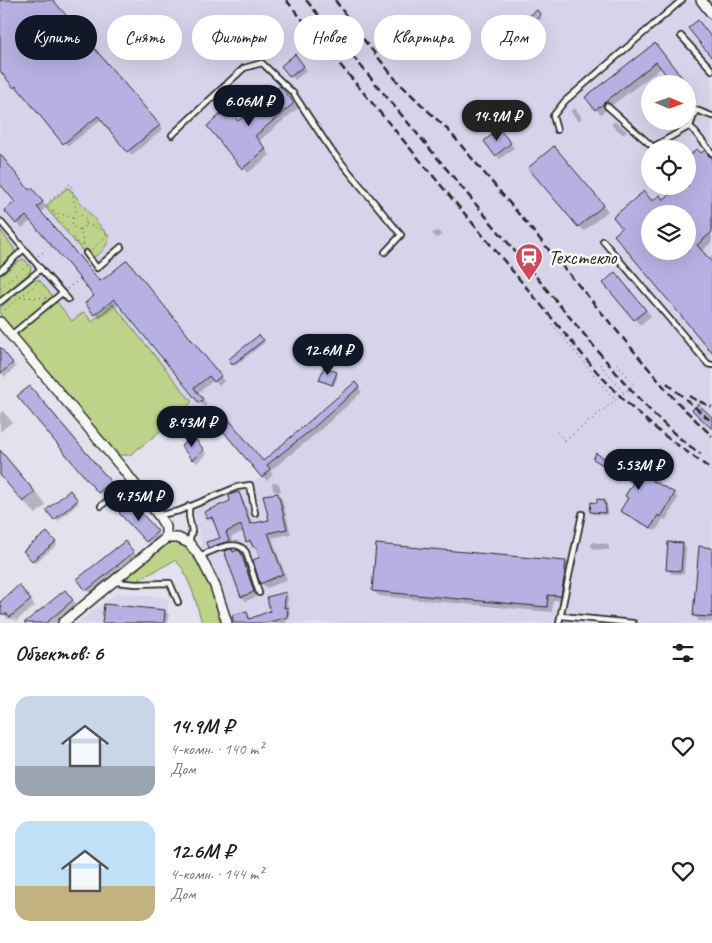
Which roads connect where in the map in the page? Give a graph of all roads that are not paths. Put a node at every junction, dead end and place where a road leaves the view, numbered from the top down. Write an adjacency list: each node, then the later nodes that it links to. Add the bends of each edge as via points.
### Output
1 (682, 0): 9 (lane, via 565,101 553,116)
2 (701, 0): 3 (street)
3 (712, 14)
4 (681, 36): 5 (lane)
5 (712, 70)
6 (607, 106): 10 (lane, via 653,147)
7 (696, 110): 8 (lane)
8 (712, 116)
9 (557, 130)
10 (683, 130)
11 (693, 130): 13 (lane)
12 (172, 135): 18 (lane, via 244,68 262,63 293,93 331,150 401,235)
13 (712, 153)
14 (0, 221): 17 (lane)
15 (604, 241): 27 (lane)
16 (121, 246): 19 (lane, via 97,268)
17 (24, 249): 20 (lane); 21 (lane)
18 (385, 252)
19 (86, 253)
20 (41, 269): 22 (lane); 24 (lane)
21 (0, 270)
22 (62, 293): 23 (lane); 26 (lane)
23 (68, 299)
24 (0, 302)
25 (0, 322): 26 (street)
26 (11, 335): 33 (street)
27 (712, 365)
28 (119, 492): 29 (lane)
29 (101, 506)
30 (189, 506): 31 (lane, via 250,485); 33 (lane); 35 (lane, via 192,531)
31 (255, 513)
32 (582, 514): 40 (lane)
33 (159, 516): 34 (street, via 166,527)
34 (166, 538): 35 (street, via 178,538); 37 (street)
35 (189, 543): 36 (street)
36 (200, 556): 38 (lane, via 232,545 243,547); 42 (street, via 215,586)
37 (113, 582): 39 (lane, via 170,583); 41 (street)
38 (260, 593)
39 (178, 602)
40 (561, 616): 43 (lane); 44 (lane)
41 (63, 623)
42 (227, 623)
43 (559, 623)
44 (633, 623)

